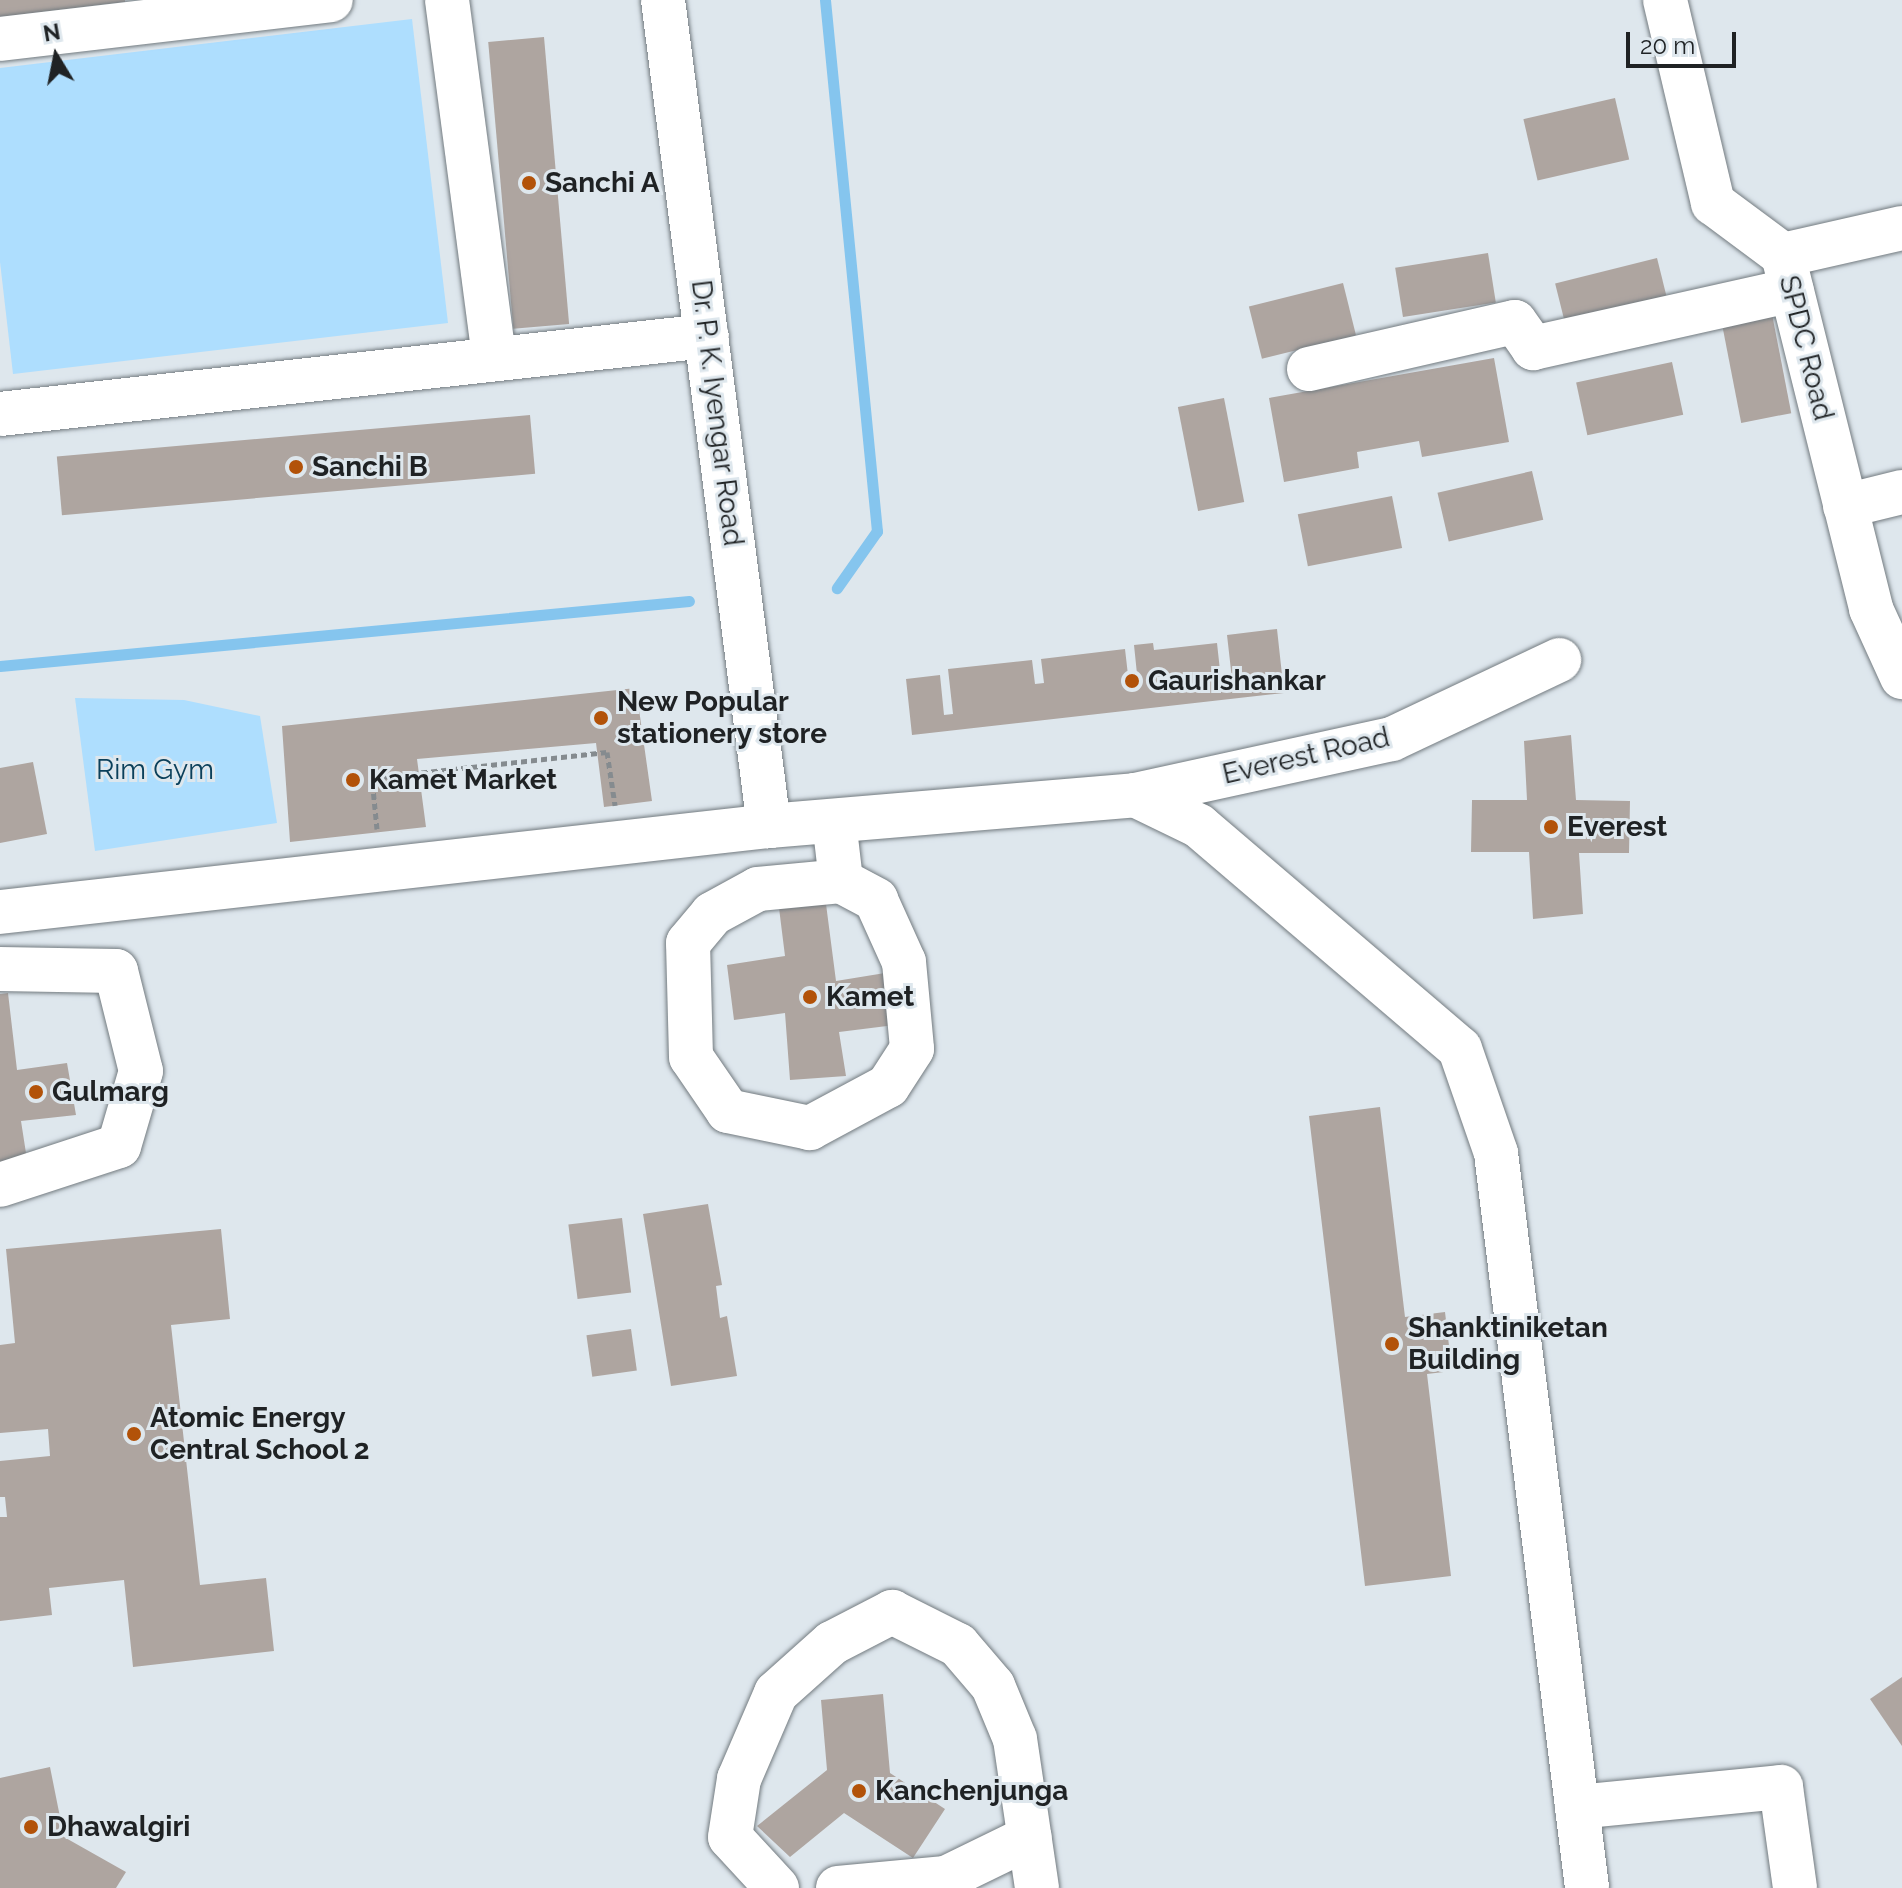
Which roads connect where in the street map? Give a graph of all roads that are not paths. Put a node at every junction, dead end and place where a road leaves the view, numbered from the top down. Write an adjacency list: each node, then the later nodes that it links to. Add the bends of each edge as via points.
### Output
1 (331, 0): 5 (street)
2 (447, 0): 9 (street)
3 (663, 0): 8 (street, Dr. P. K. Iyengar Road)
4 (1665, 0): 7 (street, SPDC Road, via 1713,203)
5 (0, 39)
6 (1902, 228): 7 (street)
7 (1787, 272): 10 (street, via 1533,348 1515,322); 13 (street, SPDC Road)
8 (707, 336): 9 (street); 18 (street, Dr. P. K. Iyengar Road)
9 (494, 359): 11 (street)
10 (1309, 369)
11 (0, 414)
12 (1902, 492): 13 (street)
13 (1845, 506): 15 (street, SPDC Road, via 1871,609)
14 (1559, 660): 16 (street, Everest Road, via 1392,739)
15 (1902, 677)
16 (1135, 795): 17 (street, Everest Road); 23 (street, via 1199,826 1460,1049 1496,1153)
17 (834, 821): 18 (street, Everest Road); 19 (street)
18 (769, 826): 20 (street, Everest Road)
19 (841, 881): 19 (street, via 876,900 904,962 912,1049 888,1086 810,1128 728,1111 691,1057 688,943 712,914 758,889)
20 (0, 912)
21 (0, 969): 22 (street, via 116,971 141,1071 119,1146)
22 (0, 1185)
23 (1577, 1807): 28 (street); 29 (street, via 1781,1787)
24 (1030, 1837): 25 (street, via 1015,1739 993,1686 958,1645 892,1612 832,1643 776,1693 739,1779 730,1837); 26 (street, via 946,1878); 27 (street)
25 (777, 1888)
26 (838, 1888)
27 (1037, 1888)
28 (1587, 1888)
29 (1795, 1888)

